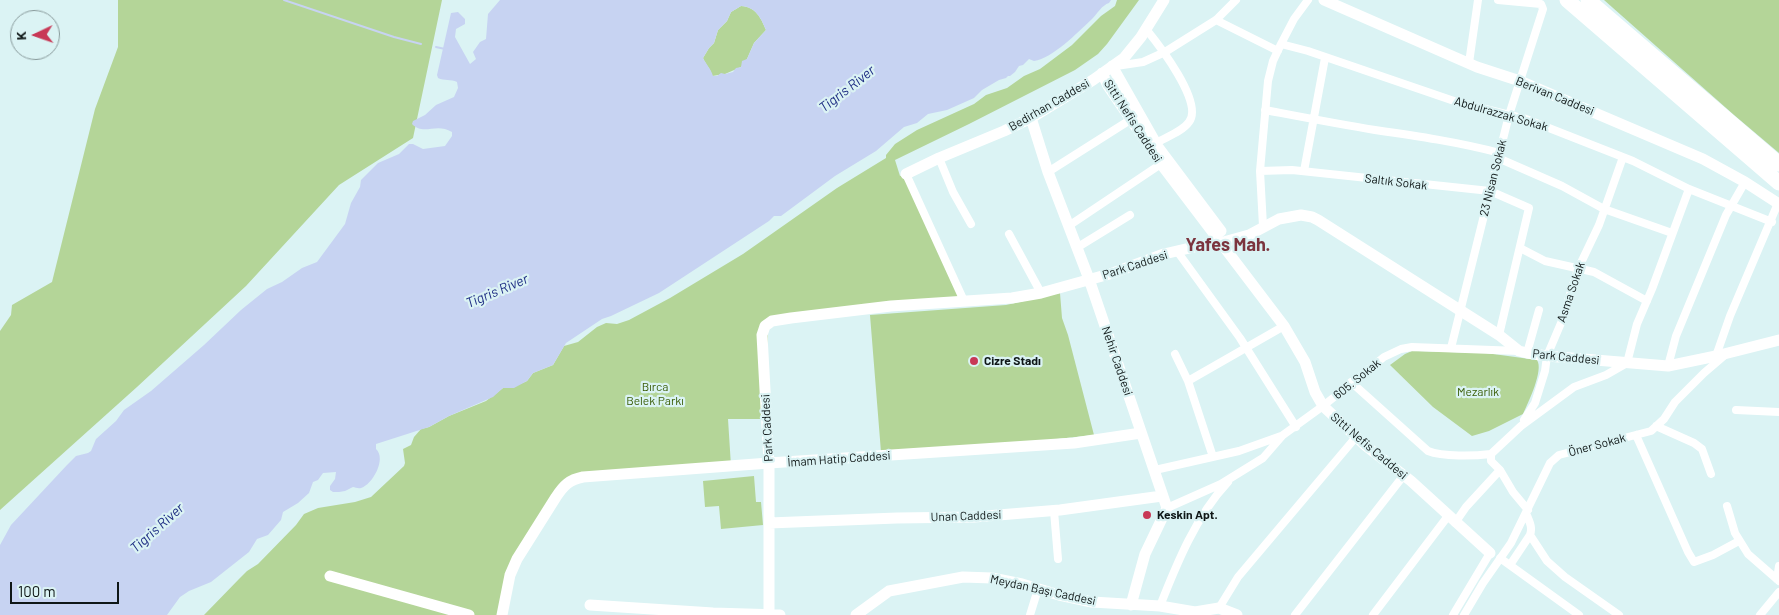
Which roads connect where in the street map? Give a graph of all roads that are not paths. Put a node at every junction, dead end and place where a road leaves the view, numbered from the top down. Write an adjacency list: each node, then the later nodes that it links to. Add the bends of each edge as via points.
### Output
1 (1164, 0): 10 (street, Bedirhan Caddesi)
2 (1236, 0): 9 (street)
3 (1308, 0): 11 (street)
4 (1324, 0): 14 (street, Berivan Caddesi)
5 (1478, 0): 14 (street)
6 (1498, 0): 17 (street, 23 Nisan Sokak, via 1541,4 1543,10)
7 (1567, 0): 34 (highway)
8 (1588, 0): 28 (highway)
9 (1216, 20): 11 (street, Abdulrazzak Sokak); 12 (street)
10 (1146, 29): 12 (street); 15 (street, Bedirhan Caddesi, via 1124,58)
11 (1279, 47): 13 (street, Abdulrazzak Sokak); 18 (street, via 1268,81)
12 (1165, 52): 15 (street, via 1144,62); 23 (street, via 1192,103 1192,114 1184,127)
13 (1325, 58): 19 (street, Abdulrazzak Sokak, via 1457,102); 21 (street)
14 (1469, 64): 17 (street, Berivan Caddesi)
15 (1112, 66): 16 (street, Bedirhan Caddesi); 23 (street)
16 (1102, 73): 20 (street, Bedirhan Caddesi); 22 (street, Sitti Nefis Caddesi)
17 (1520, 81): 19 (street, 23 Nisan Sokak); 33 (street, Berivan Caddesi, via 1703,159)
18 (1266, 110): 21 (street); 29 (street)
19 (1509, 115): 24 (street, 23 Nisan Sokak); 25 (street, Abdulrazzak Sokak)
20 (1032, 118): 26 (street, Bedirhan Caddesi); 31 (street, Nehir Caddesi)
21 (1313, 119): 24 (street, via 1475,146); 30 (street)
22 (1130, 120): 27 (street, Sitti Nefis Caddesi); 31 (street)
23 (1156, 143): 47 (street)
24 (1499, 156): 36 (street, 23 Nisan Sokak); 39 (street)
25 (1623, 157): 35 (street, Abdulrazzak Sokak); 39 (street, Asma Sokak)
26 (938, 158): 32 (street, Bedirhan Caddesi); 42 (street)
27 (1161, 164): 43 (street); 47 (street, Sitti Nefis Caddesi)
28 (1779, 164)
29 (1260, 171): 30 (street, Saltık Sokak); 44 (street)
30 (1304, 171): 36 (street, Saltık Sokak)
31 (1048, 172): 43 (street, Nehir Caddesi)
32 (906, 174): 54 (street)
33 (1745, 182): 37 (street, Berivan Caddesi); 38 (street)
34 (1779, 183)
35 (1689, 189): 38 (street, Abdulrazzak Sokak); 45 (street)
36 (1490, 192): 49 (street, Saltık Sokak, via 1529,208); 56 (street, 23 Nisan Sokak)
37 (1779, 204): 41 (street)
38 (1732, 206): 41 (street, Abdulrazzak Sokak); 69 (street, via 1676,336)
39 (1604, 209): 45 (street); 51 (street, Asma Sokak)
40 (1130, 216): 48 (street)
41 (1772, 222): 67 (street, via 1730,316)
42 (971, 224)
43 (1070, 225): 48 (street, Nehir Caddesi)
44 (1263, 226): 47 (street, Park Caddesi); 56 (street, Park Caddesi, via 1279,219 1312,216)
45 (1672, 233): 55 (street)
46 (1009, 234): 53 (street)
47 (1224, 242): 50 (street, Park Caddesi); 58 (street, Sitti Nefis Caddesi)
48 (1078, 247): 52 (street, Nehir Caddesi)
49 (1520, 248): 51 (street, via 1545,261); 59 (street)
50 (1177, 251): 52 (street, Park Caddesi); 61 (street)
51 (1578, 268): 55 (street, via 1594,272); 66 (street, Asma Sokak)
52 (1089, 279): 53 (street, Park Caddesi); 78 (street, Nehir Caddesi)
53 (1041, 293): 54 (street, Park Caddesi)
54 (964, 301): 84 (street, Park Caddesi, via 819,314 768,324 762,336)
55 (1647, 301): 68 (street, via 1636,324)
56 (1460, 310): 59 (street, Park Caddesi); 62 (street, 23 Nisan Sokak)
57 (1539, 310): 63 (street)
58 (1284, 326): 61 (street); 72 (street, Sitti Nefis Caddesi, via 1305,362)
59 (1499, 335): 63 (street, Park Caddesi)
60 (1779, 340): 64 (street, Park Caddesi)
61 (1246, 348): 70 (street); 77 (street)
62 (1450, 348): 63 (street, 605. Sokak); 71 (street, 605. Sokak, via 1401,349 1384,357)
63 (1523, 352): 66 (street, Park Caddesi)
64 (1729, 353): 67 (street, Park Caddesi); 76 (street, Öner Sokak, via 1704,372)
65 (1175, 354): 70 (street)
66 (1547, 356): 68 (street, Park Caddesi); 75 (street, Asma Sokak, via 1536,403)
67 (1716, 356): 69 (street, Park Caddesi)
68 (1627, 363): 69 (street, Park Caddesi); 75 (street, via 1574,387)
69 (1668, 366)
70 (1188, 381): 83 (street)
71 (1351, 382): 72 (street, 605. Sokak); 82 (street, via 1428,451 1473,456)
72 (1323, 406): 77 (street, 605. Sokak); 81 (street, Sitti Nefis Caddesi)
73 (1736, 410): 74 (street)
74 (1779, 412)
75 (1520, 426): 82 (street)
76 (1656, 426): 79 (street, Öner Sokak); 87 (street, via 1702,448)
77 (1296, 427): 80 (street, 605. Sokak)
78 (1141, 433): 84 (street, İmam Hatip Caddesi, via 1074,443); 85 (street, Nehir Caddesi)
79 (1636, 435): 94 (street, Öner Sokak, via 1559,455 1550,463); 98 (street, via 1694,562)
80 (1283, 436): 83 (street); 89 (street, 605. Sokak, via 1263,458)
81 (1356, 437): 88 (street, Sitti Nefis Caddesi); 110 (street, via 1238,577)
82 (1491, 454): 86 (street, via 1491,460)
83 (1213, 457): 85 (street)
84 (769, 463): 96 (street, Park Caddesi); 114 (street, İmam Hatip Caddesi, via 571,480 553,500 517,559)
85 (1155, 470): 90 (street, Nehir Caddesi)
86 (1500, 470): 94 (street); 95 (street)
87 (1711, 474)
88 (1404, 475): 95 (street, Sitti Nefis Caddesi); 119 (street)
89 (1235, 476): 92 (street, 605. Sokak); 108 (street, via 1213,498 1187,544)
90 (1162, 496): 92 (street, Nehir Caddesi); 93 (street, Unan Caddesi)
91 (1727, 506): 98 (street)
92 (1167, 508): 109 (street, via 1145,554)
93 (1054, 511): 96 (street, Unan Caddesi, via 974,517); 100 (street)
94 (1527, 512): 97 (street, via 1532,531); 99 (street, Öner Sokak, via 1511,543)
95 (1451, 519): 99 (street, Sitti Nefis Caddesi); 120 (street)
96 (769, 523): 115 (street, Park Caddesi)
97 (1530, 535): 101 (street); 124 (street, via 1547,561)
98 (1740, 541): 104 (street, via 1754,561)
99 (1495, 556): 101 (street); 121 (street); 122 (street, Öner Sokak)
100 (1058, 559)
101 (1510, 565): 123 (street)
102 (1779, 566): 104 (street)
103 (330, 576): 113 (street)
104 (1778, 580)
105 (1038, 589): 109 (street, Meydan Başı Caddesi, via 1092,602); 116 (street, Meydan Başı Caddesi, via 992,578 963,577 889,591); 117 (street)
106 (1779, 592): 125 (street)
107 (590, 605): 112 (street)
108 (1160, 606): 109 (street, Meydan Başı Caddesi); 111 (street, Meydan Başı Caddesi)
109 (1138, 608)
110 (1219, 608): 111 (street, Meydan Başı Caddesi); 118 (street, Meydan Başı Caddesi)
111 (1191, 613)
112 (713, 614): 115 (street)
113 (469, 615)
114 (502, 615)
115 (774, 615)
116 (856, 615)
117 (1030, 615)
118 (1237, 615)
119 (1295, 615)
120 (1373, 615)
121 (1453, 615)
122 (1464, 615)
123 (1579, 615)
124 (1619, 615)
125 (1760, 615)

